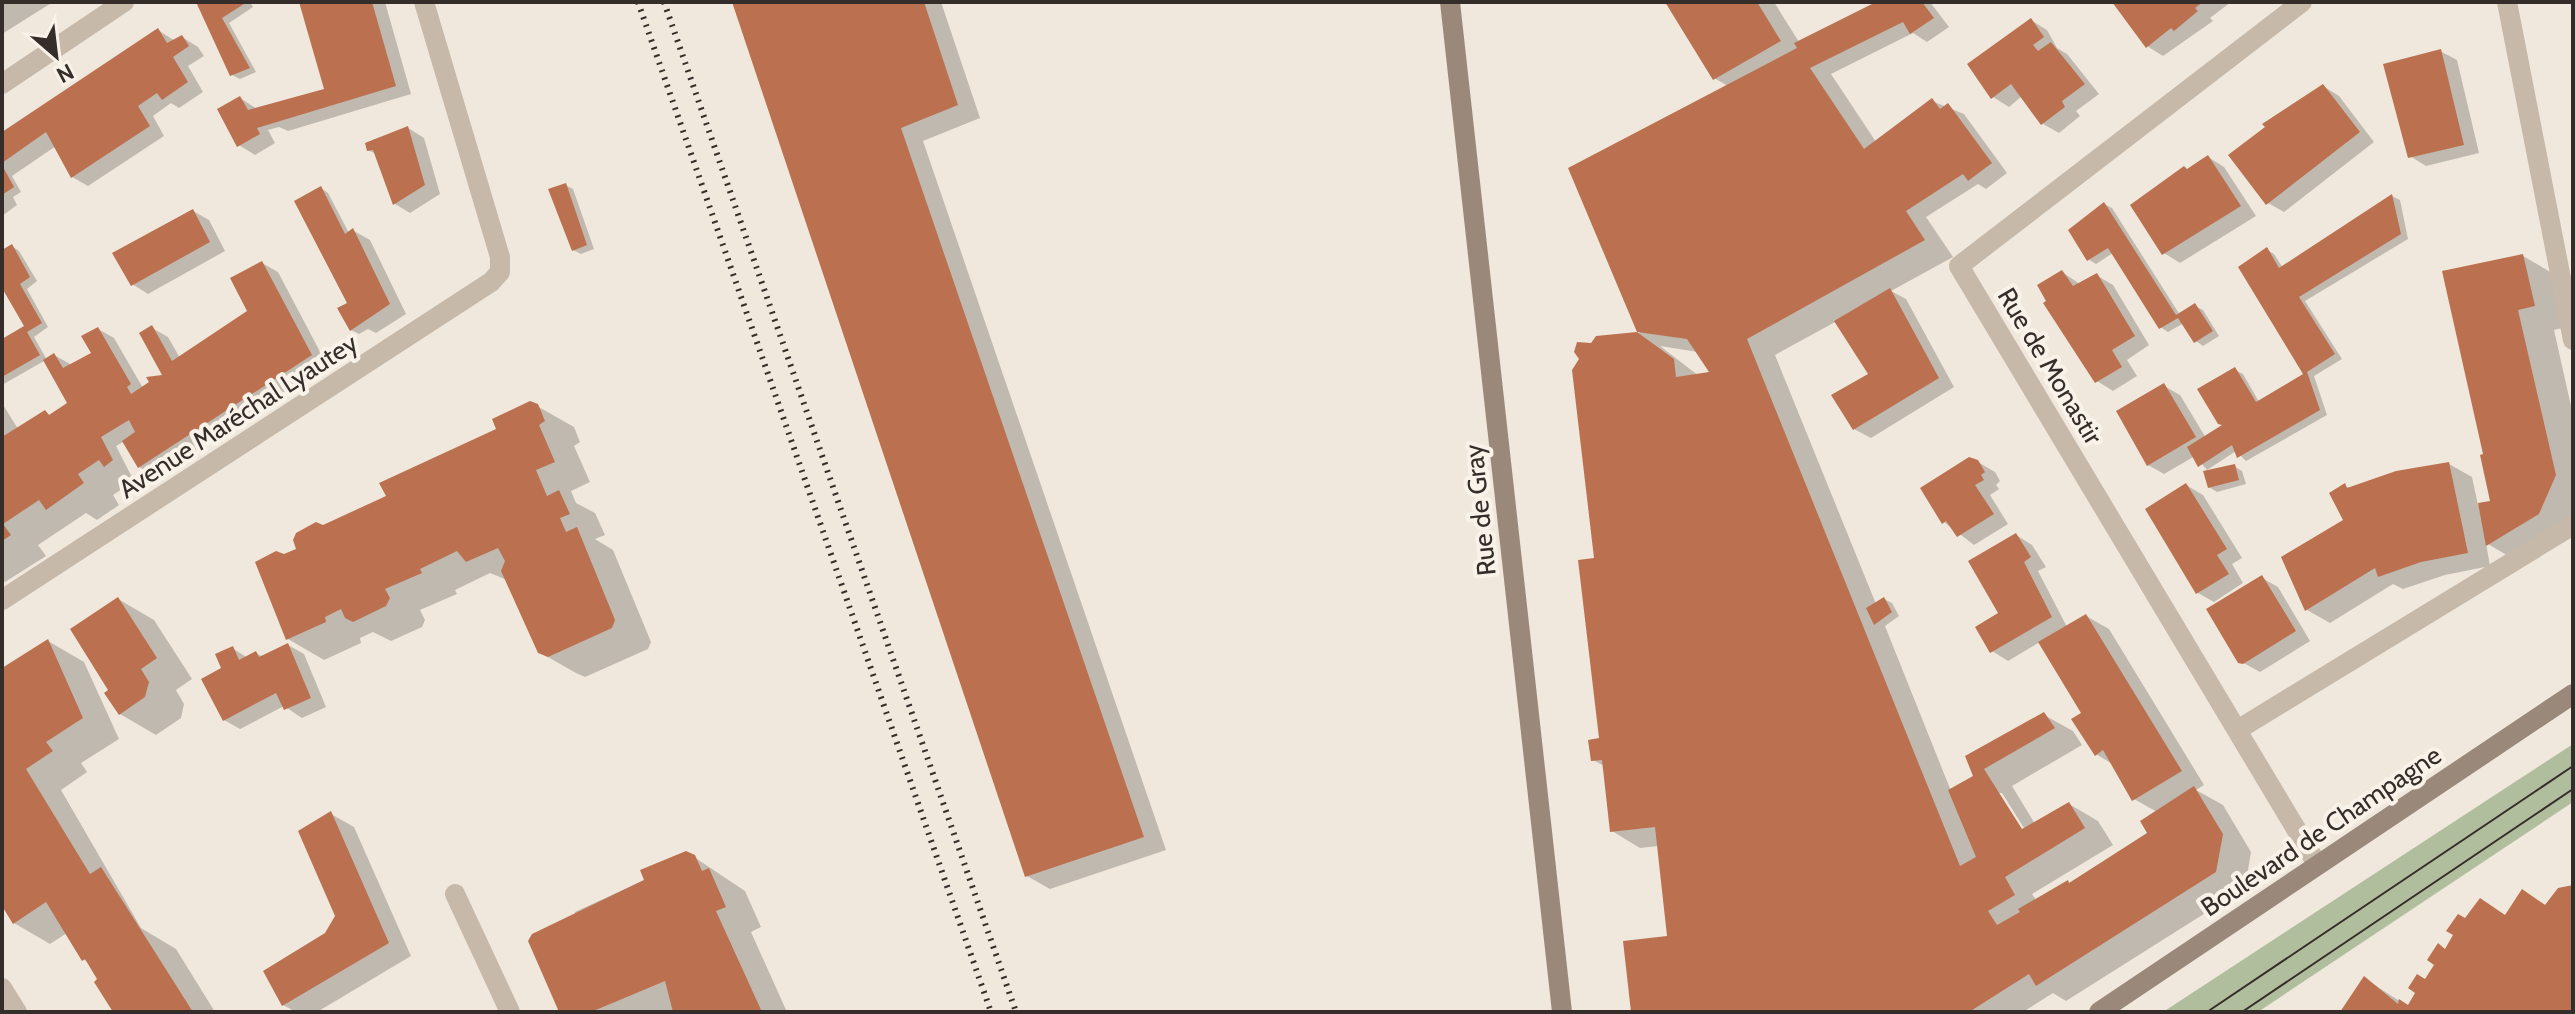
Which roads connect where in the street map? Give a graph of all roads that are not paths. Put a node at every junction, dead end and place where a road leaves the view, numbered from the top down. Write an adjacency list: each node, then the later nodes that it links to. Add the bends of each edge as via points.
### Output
1 (124, 2): 6 (street)
2 (424, 2): 9 (street, Avenue Maréchal Lyautey, via 500,257 500,272)
3 (1450, 2): 17 (main road, Rue de Gray)
4 (2302, 2): 11 (street, Rue de Monastir, via 1959,266)
5 (2507, 2): 7 (street)
6 (2, 84)
7 (2573, 340)
8 (2573, 525): 11 (street)
9 (2, 600)
10 (2573, 694): 12 (main road, Boulevard de Champagne)
11 (2239, 729): 12 (street, Rue de Monastir)
12 (2317, 864): 18 (main road, Boulevard de Champagne)
13 (455, 894): 16 (street)
14 (2, 988): 15 (street)
15 (17, 1012)
16 (510, 1012)
17 (1562, 1012)
18 (2099, 1012)

